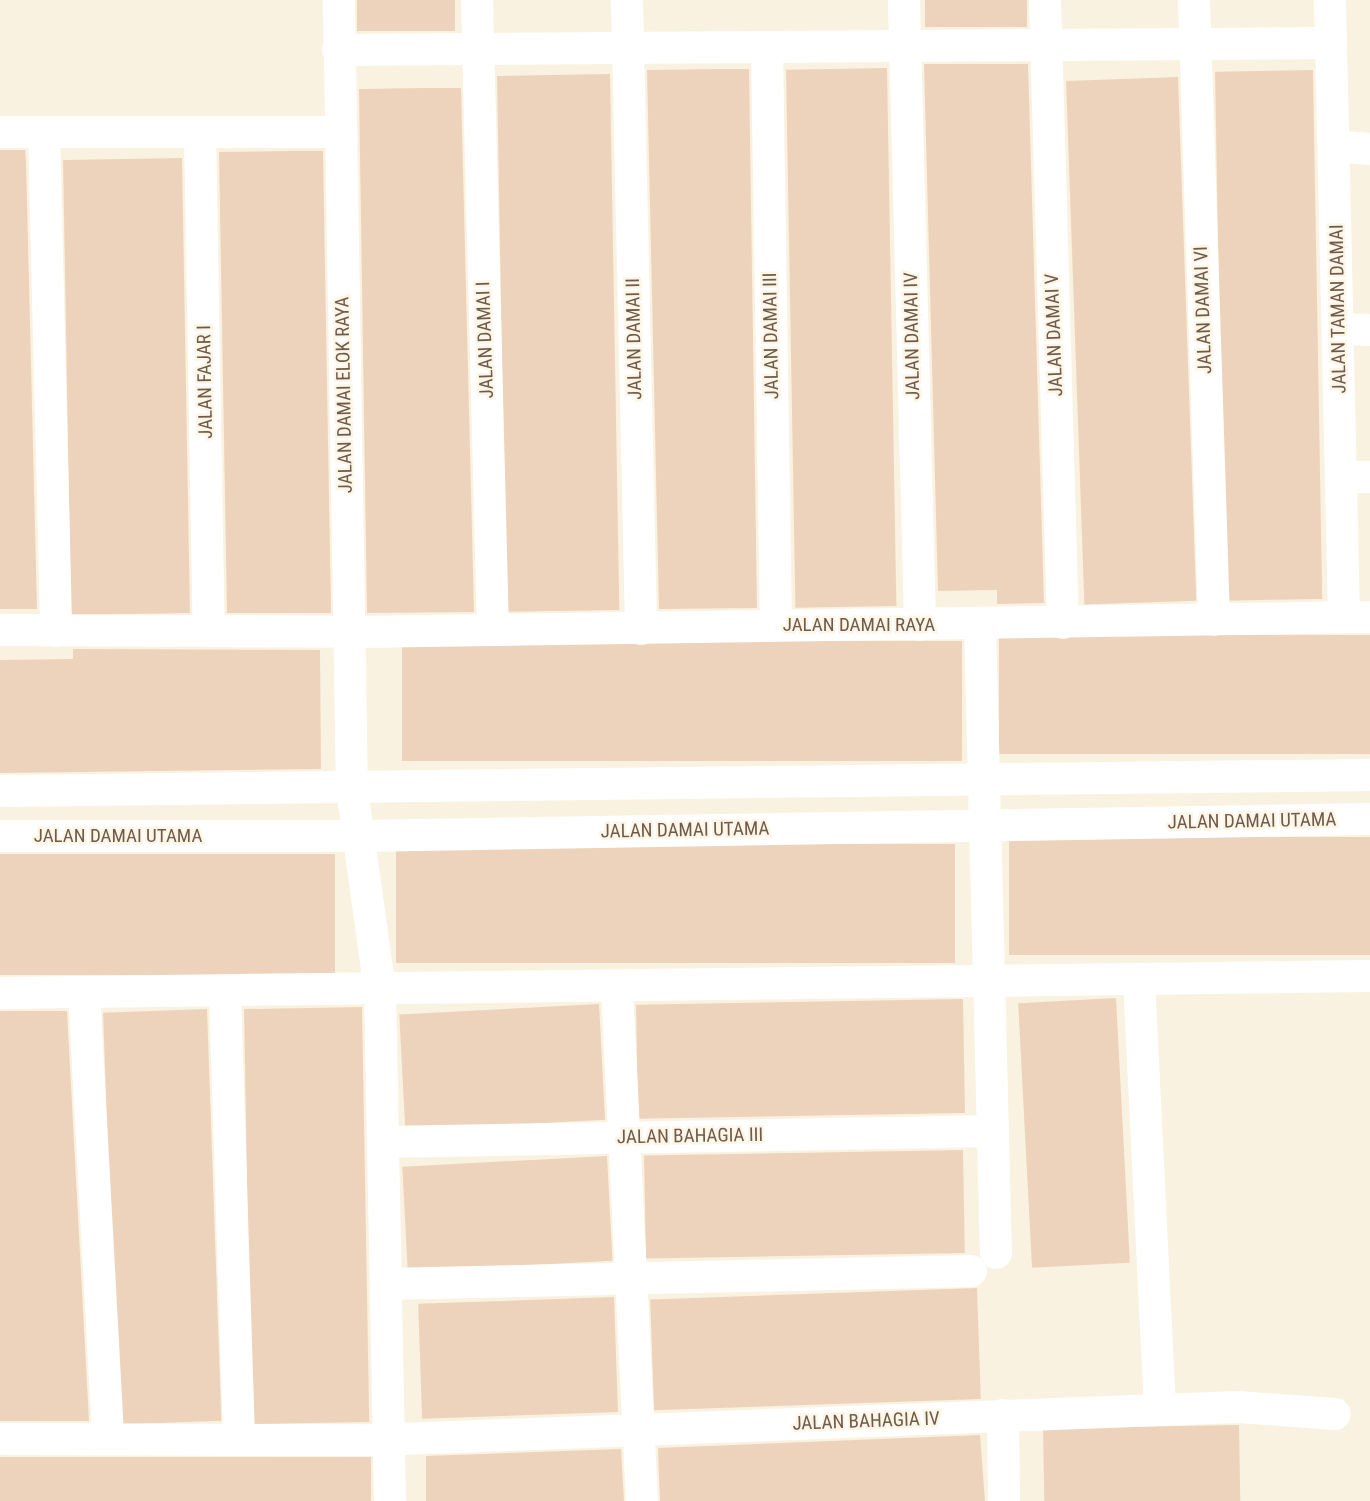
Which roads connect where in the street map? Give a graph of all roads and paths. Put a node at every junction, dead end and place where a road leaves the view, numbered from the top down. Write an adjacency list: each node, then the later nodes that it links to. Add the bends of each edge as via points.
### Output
1 (339, 0): 14 (street, JALAN DAMAI ELOK RAYA)
2 (477, 0): 15 (street, JALAN DAMAI I)
3 (626, 0): 13 (street, JALAN DAMAI II)
4 (904, 0): 12 (street, JALAN DAMAI IV)
5 (1045, 0): 10 (street, JALAN DAMAI V)
6 (1194, 0): 9 (street, JALAN DAMAI VI)
7 (1330, 0): 8 (street, JALAN TAMAN DAMAI)
8 (1331, 43): 9 (street); 20 (street, JALAN TAMAN DAMAI)
9 (1195, 44): 10 (street); 26 (street, JALAN DAMAI VI)
10 (1046, 46): 12 (street); 27 (street, JALAN DAMAI V)
11 (766, 47): 12 (street); 13 (street); 28 (street, JALAN DAMAI III)
12 (905, 47): 29 (street, JALAN DAMAI IV)
13 (627, 49): 15 (street); 31 (street, JALAN DAMAI II)
14 (338, 50): 15 (street); 19 (street, JALAN DAMAI ELOK RAYA)
15 (477, 50): 33 (street, JALAN DAMAI I)
16 (0, 132): 17 (street)
17 (44, 132): 18 (street); 34 (street)
18 (200, 132): 19 (street); 35 (street, JALAN FAJAR I)
19 (338, 132): 36 (street, JALAN DAMAI ELOK RAYA)
20 (1334, 146): 21 (street); 22 (street, JALAN TAMAN DAMAI)
21 (1370, 149)
22 (1338, 329): 23 (street); 24 (street, JALAN TAMAN DAMAI)
23 (1370, 330)
24 (1356, 477): 25 (street, JALAN TAMAN DAMAI)
25 (1357, 617): 26 (street, JALAN DAMAI RAYA)
26 (1213, 620): 27 (street, JALAN DAMAI RAYA)
27 (1063, 623): 30 (street, JALAN DAMAI RAYA)
28 (776, 625): 29 (street, JALAN DAMAI RAYA); 31 (street, JALAN DAMAI RAYA)
29 (920, 625): 30 (street, JALAN DAMAI RAYA)
30 (980, 625): 38 (street)
31 (641, 629): 33 (street, JALAN DAMAI RAYA)
32 (0, 630): 34 (street, JALAN DAMAI RAYA)
33 (493, 630): 36 (street, JALAN DAMAI RAYA)
34 (56, 631): 35 (street, JALAN DAMAI RAYA)
35 (209, 631): 36 (street, JALAN DAMAI RAYA)
36 (349, 632): 39 (street, JALAN DAMAI ELOK RAYA)
37 (1370, 775): 38 (street)
38 (981, 780): 39 (street); 42 (street)
39 (352, 789): 40 (street); 44 (street, JALAN DAMAI ELOK RAYA)
40 (0, 791)
41 (1370, 819): 42 (street, JALAN DAMAI UTAMA)
42 (982, 824): 44 (street, JALAN DAMAI UTAMA); 47 (street)
43 (0, 836): 44 (street, JALAN DAMAI UTAMA)
44 (359, 836): 48 (street, JALAN DAMAI ELOK RAYA)
45 (1370, 976): 46 (street)
46 (1139, 980): 47 (street); 58 (street)
47 (987, 983): 49 (street); 53 (street)
48 (380, 989): 49 (street); 52 (street); 55 (street, JALAN DAMAI ELOK RAYA)
49 (617, 989): 54 (street)
50 (84, 992): 51 (street); 52 (street); 63 (street)
51 (0, 993)
52 (225, 993): 65 (street)
53 (992, 1131): 54 (street, JALAN BAHAGIA III); 56 (street, via 984,1262)
54 (624, 1137): 55 (street, JALAN BAHAGIA III); 56 (street)
55 (386, 1142): 57 (street, JALAN DAMAI ELOK RAYA)
56 (631, 1277): 57 (street); 61 (street)
57 (386, 1284): 64 (street, JALAN DAMAI ELOK RAYA)
58 (1160, 1409): 59 (street, JALAN BAHAGIA IV); 60 (street, JALAN BAHAGIA IV)
59 (1335, 1414)
60 (1003, 1415): 61 (street, JALAN BAHAGIA IV); 68 (street)
61 (639, 1430): 64 (street, JALAN BAHAGIA IV); 67 (street)
62 (0, 1439): 63 (street, JALAN BAHAGIA IV)
63 (108, 1439): 65 (street, JALAN BAHAGIA IV)
64 (388, 1439): 65 (street, JALAN BAHAGIA IV); 66 (street, JALAN DAMAI ELOK RAYA)
65 (239, 1440)
66 (390, 1501)
67 (642, 1501)
68 (1004, 1501)

